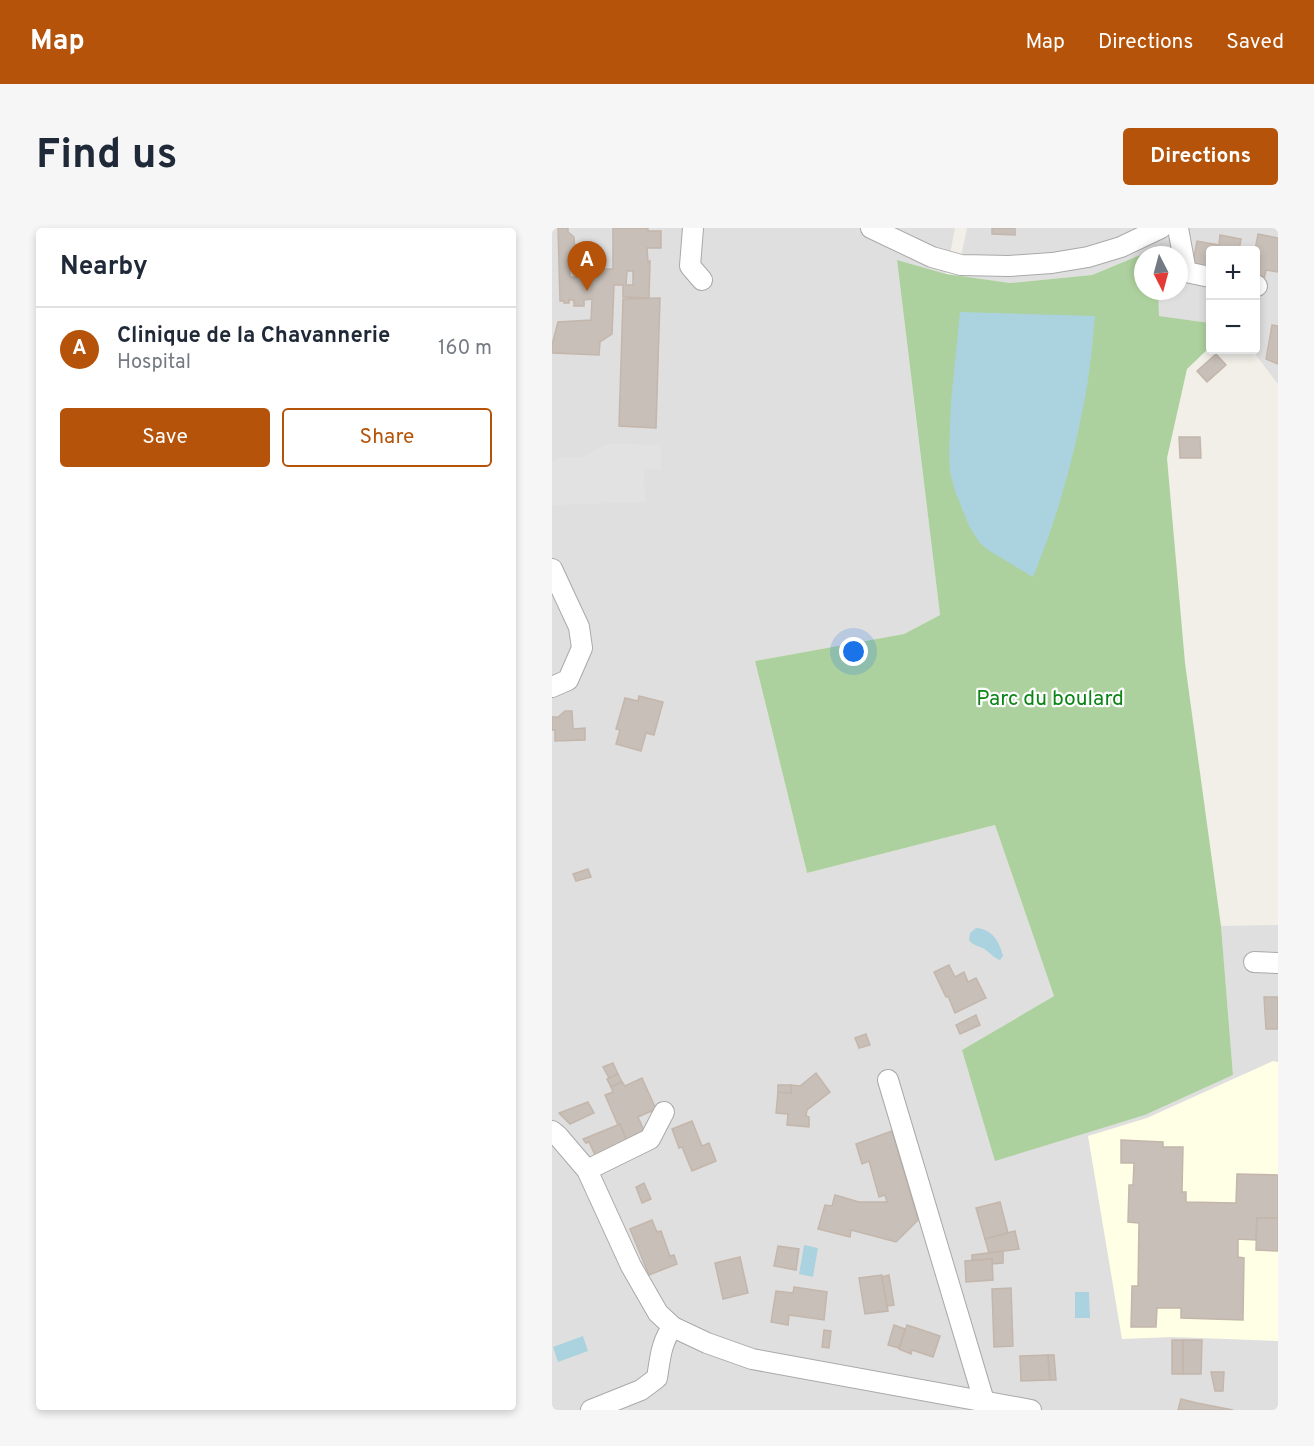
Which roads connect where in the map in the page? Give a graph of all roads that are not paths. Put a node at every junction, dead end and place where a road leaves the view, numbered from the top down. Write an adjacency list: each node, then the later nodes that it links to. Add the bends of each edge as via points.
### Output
1 (693, 228): 6 (street, via 690,266)
2 (871, 228): 3 (street, via 961,266 1052,263 1088,257)
3 (1161, 228)
4 (1178, 228): 5 (street, via 1186,272)
5 (1206, 276)
6 (702, 280)
7 (552, 568): 8 (street, via 579,627 582,648 568,680)
8 (552, 687)
9 (1254, 962): 10 (street)
10 (1278, 963)
11 (888, 1080): 16 (street)
12 (664, 1112): 14 (street, via 650,1139)
13 (552, 1131): 14 (street)
14 (587, 1170): 15 (street, via 632,1266 658,1313)
15 (673, 1327): 16 (street, via 752,1359); 17 (street, via 666,1335 657,1378 641,1390)
16 (984, 1401): 18 (street)
17 (591, 1410)
18 (1031, 1410)

